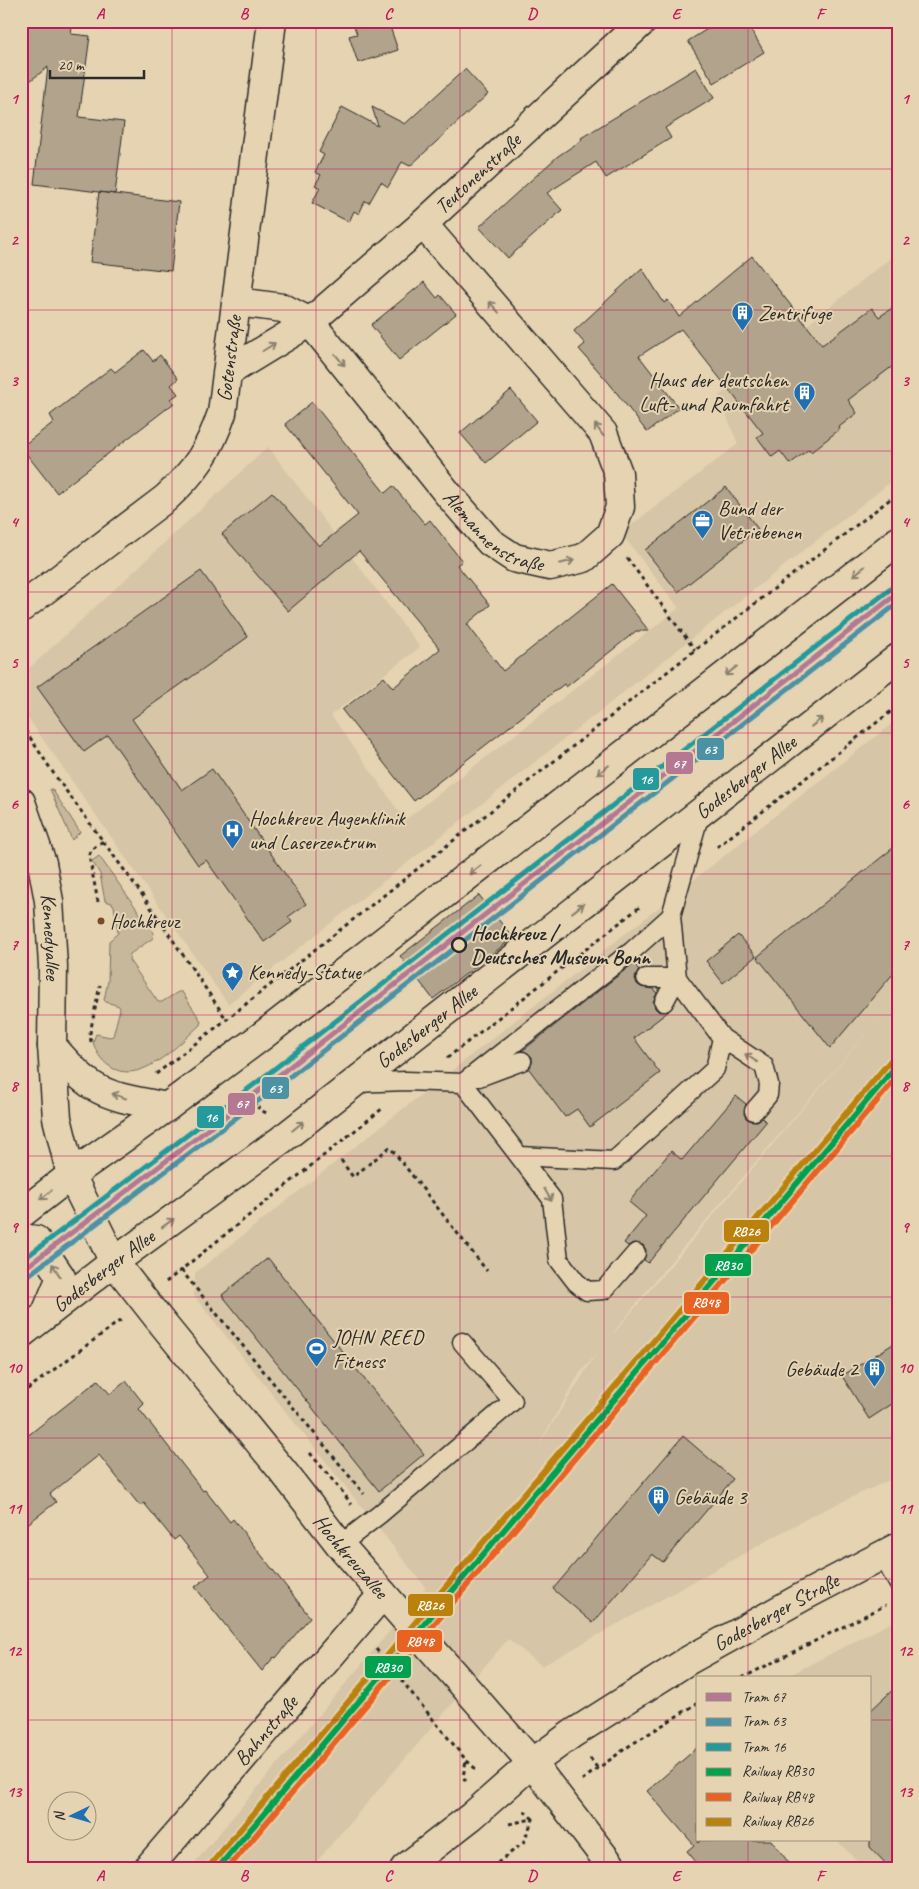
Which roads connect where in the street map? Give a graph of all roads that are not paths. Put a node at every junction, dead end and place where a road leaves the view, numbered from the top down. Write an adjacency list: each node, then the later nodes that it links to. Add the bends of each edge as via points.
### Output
1 (272, 21): 4 (street, Gotenstraße)
2 (643, 21): 3 (street, Teutonenstraße)
3 (423, 224): 5 (street, Teutonenstraße); 5 (street, Alemannenstraße, one-way to 3, via 490,542 514,558 550,566 584,558 610,535 620,507 618,473 603,433)
4 (237, 302): 5 (street, via 283,308); 6 (street, Gotenstraße)
5 (310, 322): 6 (street, Teutonenstraße, one-way to 5)
6 (228, 372): 8 (street, Gotenstraße, via 222,413 214,436 184,481)
7 (898, 541): 21 (street, one-way to 21)
8 (21, 608)
9 (898, 658): 11 (street, Godesberger Allee, one-way to 9)
10 (21, 802): 17 (street, Kennedyallee, via 42,863 49,900 54,966)
11 (700, 812): 12 (lane); 19 (street, Godesberger Allee, one-way to 11)
12 (671, 916): 13 (lane); 15 (lane)
13 (677, 978): 13 (lane, via 655,991); 16 (lane)
14 (610, 980): 15 (lane)
15 (566, 1007): 20 (lane)
16 (722, 1038): 22 (lane, one-way to 16, via 768,1095 764,1066); 23 (lane, via 715,1068 614,1161)
17 (52, 1046): 21 (street, one-way to 17, via 95,1087); 24 (street, Kennedyallee, via 57,1118)
18 (522, 1061): 20 (lane)
19 (354, 1083): 20 (lane); 28 (street, Godesberger Allee, one-way to 19)
20 (463, 1083): 23 (lane)
21 (166, 1108): 24 (street)
22 (754, 1111)
23 (520, 1156): 27 (lane, one-way to 27, via 552,1199 559,1260 576,1282 587,1290 604,1290)
24 (71, 1175): 25 (street, one-way to 25); 28 (street, Kennedyallee)
25 (21, 1214)
26 (21, 1238): 29 (street, one-way to 26, via 61,1277 36,1240)
27 (636, 1253)
28 (114, 1262): 29 (street, Godesberger Allee); 32 (street, Hochkreuzallee)
29 (46, 1315): 30 (street, Godesberger Allee)
30 (21, 1334)
31 (462, 1342): 32 (lane, via 513,1402)
32 (340, 1545): 35 (street, Hochkreuzallee)
33 (890, 1551): 34 (lane); 36 (street, Godesberger Straße, via 689,1660)
34 (898, 1583)
35 (384, 1594): 36 (street, Hochkreuzallee); 37 (street, Bahnstraße)
36 (532, 1763): 38 (street, Godesberger Straße, via 472,1816); 39 (street, Hochkreuzallee)
37 (148, 1868)
38 (405, 1868)
39 (613, 1868)

